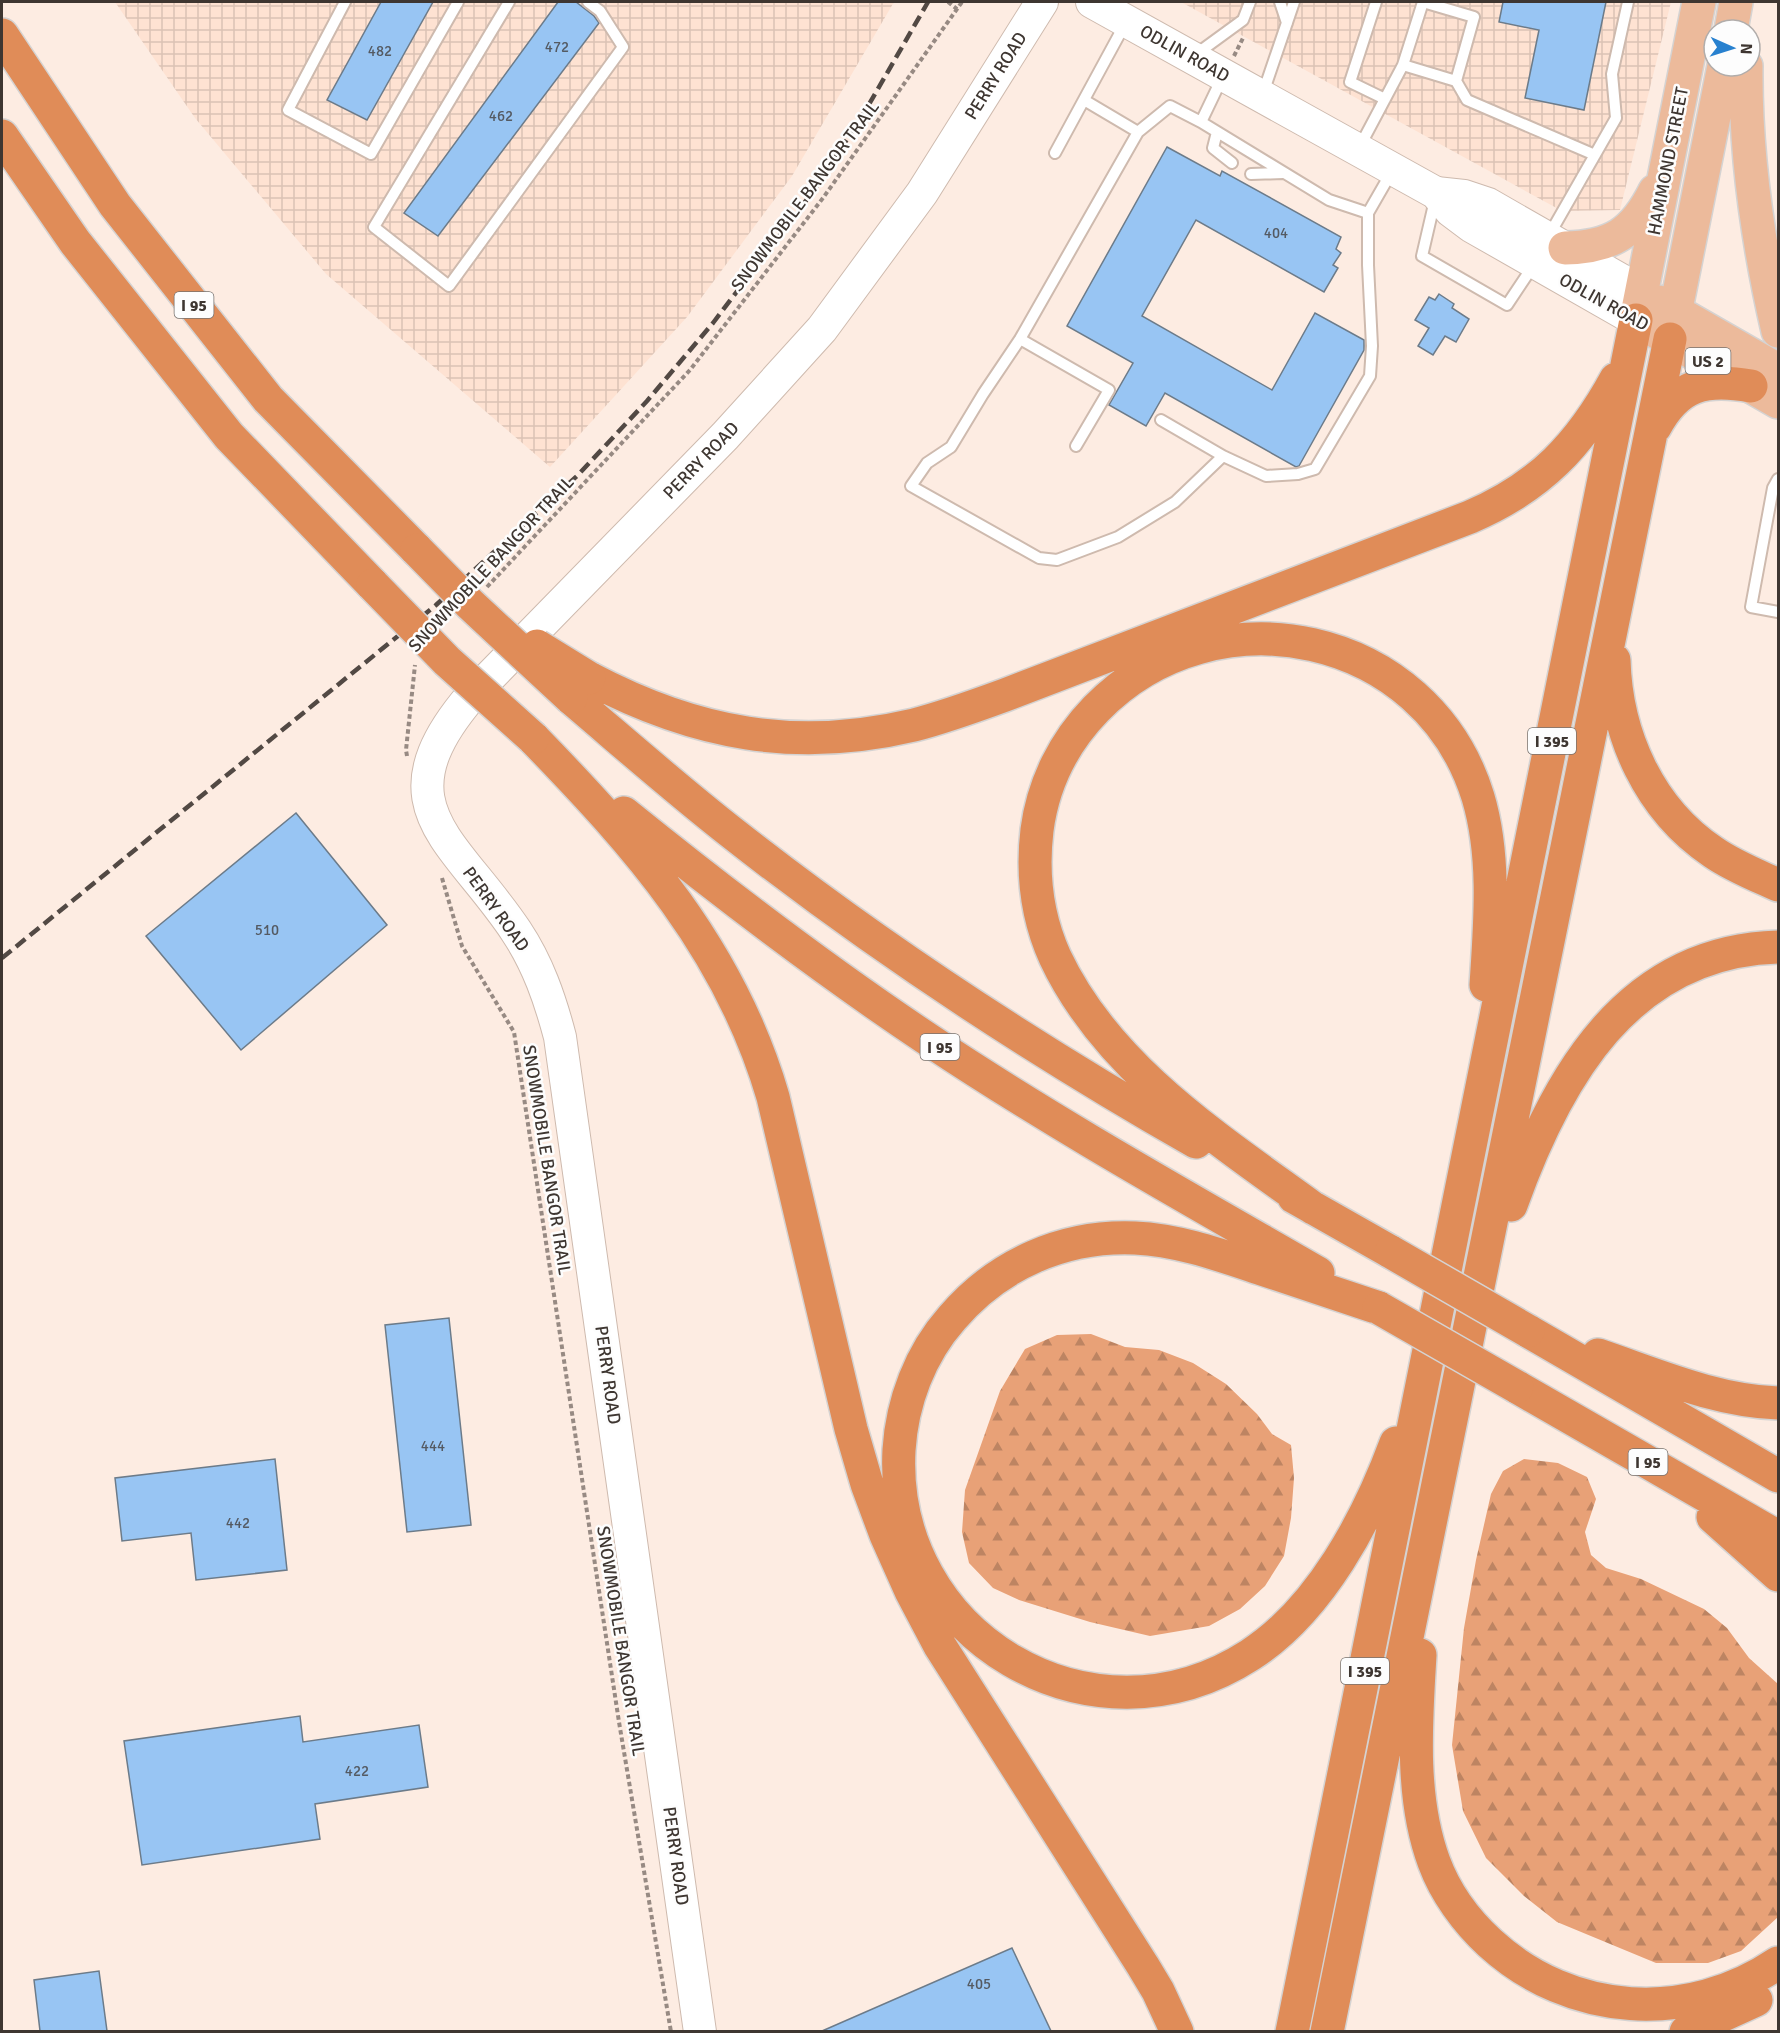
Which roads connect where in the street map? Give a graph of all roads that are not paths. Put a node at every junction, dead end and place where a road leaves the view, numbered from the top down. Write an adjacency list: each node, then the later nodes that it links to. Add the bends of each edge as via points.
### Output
1 (345, 2): 2 (lane, via 288,110 371,154)
2 (458, 2)
3 (509, 2): 4 (lane, via 374,227 448,286 623,47 600,11)
4 (588, 2)
5 (1042, 2): 78 (street, PERRY ROAD, via 928,184 822,329 725,436 471,696 445,729 428,767 429,801 435,822 525,946 550,998 560,1037)
6 (1092, 2): 18 (street, ODLIN ROAD)
7 (1250, 2): 21 (lane, via 1243,20)
8 (1280, 2): 19 (lane)
9 (1294, 2): 19 (lane)
10 (1376, 2): 28 (lane, via 1350,82)
11 (1423, 2): 22 (lane); 26 (lane, via 1474,17)
12 (1628, 2): 36 (lane, via 1612,74 1616,118)
13 (1699, 2): 38 (main road, HAMMOND STREET)
14 (1736, 2): 16 (main road)
15 (1748, 2): 17 (main road)
16 (1733, 18)
17 (1747, 18)
18 (1127, 21): 21 (street, ODLIN ROAD); 29 (lane)
19 (1287, 23): 27 (lane)
20 (2, 35): 60 (highway, I 95, bridge, via 115,205 268,399 443,577)
21 (1193, 57): 23 (street, ODLIN ROAD)
22 (1403, 65): 26 (lane); 28 (lane)
23 (1224, 75): 27 (street, ODLIN ROAD); 30 (lane)
24 (1722, 78): 46 (main road, HAMMOND STREET)
25 (1746, 78): 47 (main road, via 1755,208)
26 (1456, 81): 36 (lane, via 1467,100)
27 (1262, 96): 34 (street, ODLIN ROAD)
28 (1385, 99): 34 (lane)
29 (1084, 100): 31 (lane); 35 (lane)
30 (1200, 122): 31 (lane, via 1170,106); 32 (lane)
31 (1138, 132): 48 (lane)
32 (1217, 132): 37 (lane, via 1213,148); 40 (lane)
33 (2, 136): 61 (highway, I 95, bridge, via 75,243 229,436 447,661)
34 (1358, 150): 39 (street, ODLIN ROAD)
35 (1055, 153)
36 (1595, 154): 44 (lane)
37 (1232, 163)
38 (1667, 165): 44 (main road, via 1650,203 1625,233 1593,246); 45 (main road, HAMMOND STREET)
39 (1393, 170): 42 (street, ODLIN ROAD); 43 (lane)
40 (1285, 173): 41 (lane); 43 (lane, via 1329,200)
41 (1251, 174)
42 (1436, 194): 44 (street, ODLIN ROAD, via 1461,219); 44 (lane, via 1422,256 1507,305)
43 (1368, 213): 56 (lane, via 1372,346 1370,376 1356,401 1315,469 1266,476)
44 (1549, 250): 45 (street, ODLIN ROAD)
45 (1639, 306): 46 (main road, ODLIN ROAD / US 2); 49 (highway, I 395)
46 (1673, 325): 50 (main road, ODLIN ROAD); 51 (main road, ODLIN ROAD / US 2); 54 (highway, I 395)
47 (1779, 331)
48 (1020, 339): 55 (lane, via 1108,390); 56 (lane, via 951,447 927,463 911,486 1038,558 1057,560 1118,537 1175,502)
49 (1630, 353): 60 (highway, via 1600,408 1574,444 1539,478 1498,504 933,720 842,736 758,735 684,720); 64 (highway, I 395)
50 (1779, 370)
51 (1750, 386): 52 (main road, ODLIN ROAD / US 2); 54 (highway, via 1715,382 1690,388 1670,403)
52 (1779, 402)
53 (1161, 420): 56 (lane)
54 (1649, 439): 58 (highway, I 395)
55 (1076, 446)
56 (1223, 456)
57 (1779, 479): 59 (lane, via 1773,488 1751,607)
58 (1615, 605): 62 (highway, via 1614,668 1619,705 1627,737 1650,787 1678,824 1701,843 1737,866); 68 (highway, I 395)
59 (1779, 612)
60 (580, 688): 65 (highway, I 95, via 730,832 898,955 1192,1140)
61 (532, 738): 66 (highway, I 95, via 714,884 906,1025 1116,1155); 79 (highway, via 671,893 736,1000 773,1097 851,1429 886,1535 940,1646 1143,1966)
62 (1779, 885)
63 (1779, 947): 68 (highway, via 1730,953 1681,971 1629,1005 1600,1036 1564,1086 1537,1136)
64 (1468, 1162): 65 (highway, via 1483,1033 1490,903 1484,823 1463,758 1439,720 1423,704 1390,677 1355,658 1281,639 1239,639 1199,646 1161,660 1131,678 1098,707 1069,743 1046,789 1038,824 1035,861 1041,912 1054,955 1068,981 1123,1054 1187,1113); 67 (highway, I 395)
65 (1313, 1208): 69 (highway, I 95, bridge)
66 (1379, 1308): 67 (highway, via 1209,1252 1152,1239 1082,1241 1043,1252 1006,1271 974,1294 935,1340 915,1376 903,1418 898,1464 903,1509 915,1549 936,1590 963,1624 995,1650 1028,1670 1065,1684 1121,1692 1158,1689 1197,1680 1233,1665 1264,1646 1291,1621 1357,1532 1391,1455); 71 (highway, I 95, bridge)
67 (1438, 1311): 80 (highway, I 395)
68 (1469, 1329): 73 (highway, I 395)
69 (1528, 1331): 70 (highway, via 1716,1394); 72 (highway, I 95)
70 (1779, 1403)
71 (1618, 1445): 74 (highway, I 95); 75 (highway, via 1716,1519)
72 (1779, 1476)
73 (1438, 1480): 76 (highway, via 1420,1664 1418,1774 1424,1825 1434,1862 1461,1911 1500,1952 1530,1973 1561,1989 1616,2002 1669,2004 1702,1998 1751,1980); 81 (highway, I 395)
74 (1779, 1537)
75 (1779, 1575)
76 (1779, 1963)
77 (1779, 1989): 82 (highway)
78 (700, 2031)
79 (1178, 2031)
80 (1292, 2031)
81 (1327, 2031)
82 (1686, 2031)

